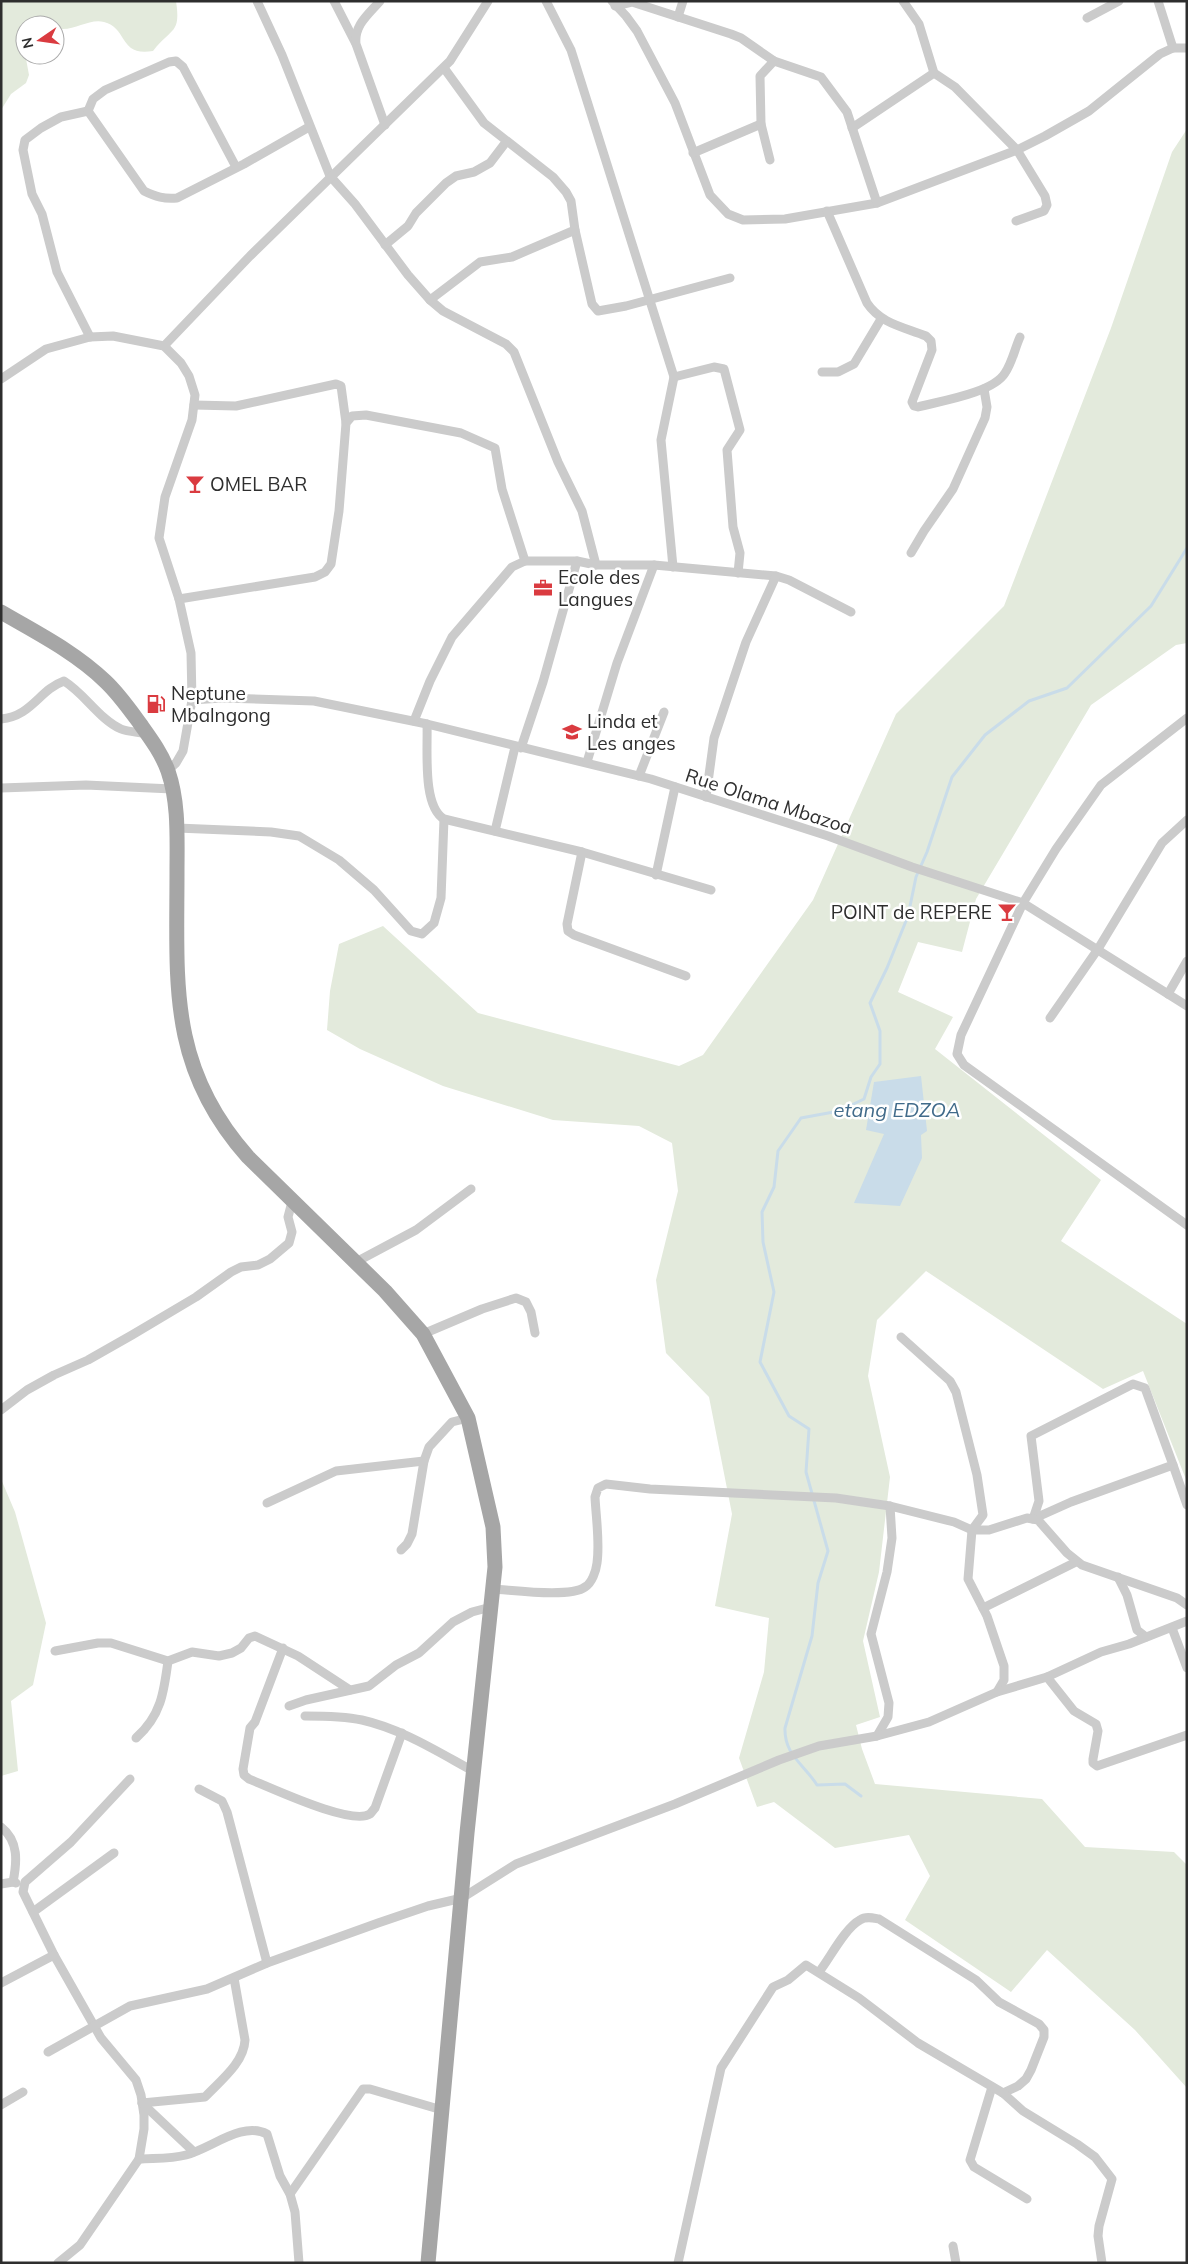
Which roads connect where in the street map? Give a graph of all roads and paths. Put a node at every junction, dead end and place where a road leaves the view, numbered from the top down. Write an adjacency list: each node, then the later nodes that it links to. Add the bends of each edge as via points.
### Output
1 (257, 1): 22 (street, via 282,54)
2 (334, 1): 13 (street)
3 (380, 1): 13 (street, via 358,27)
4 (546, 1): 37 (street, via 571,50)
5 (683, 1): 11 (street)
6 (903, 1): 18 (street, via 919,24)
7 (1119, 1): 12 (street)
8 (1158, 1): 14 (street)
9 (489, 2): 17 (street)
10 (613, 4): 11 (street, via 632,2); 26 (street, via 637,31 675,103)
11 (678, 17): 16 (street, via 741,38)
12 (1087, 18)
13 (356, 44): 21 (street)
14 (1173, 48): 15 (street); 25 (street, via 1160,54 1088,111)
15 (1187, 48)
16 (774, 61): 20 (street, via 760,76); 23 (street, via 821,77 847,112)
17 (444, 68): 21 (street); 24 (street, via 484,123)
18 (934, 73): 23 (street); 25 (street, via 955,87)
19 (88, 111): 28 (street, via 144,191 157,197 177,198); 28 (street, via 93,99 105,90 169,62 176,62 182,67); 39 (street, via 61,118 41,128 26,140 23,150 32,194 42,214 57,272)
20 (762, 124): 26 (street); 27 (street)
21 (385, 125): 29 (street)
22 (309, 127): 28 (street); 29 (street)
23 (852, 128): 30 (street)
24 (506, 142): 33 (street, via 553,176 566,192 571,201); 34 (street, via 490,163 446,183 408,226)
25 (1017, 150): 30 (street); 32 (street, via 1045,196 1047,205 1044,211)
26 (693, 153): 31 (street, via 710,195 728,214 743,220 767,221)
27 (770, 160)
28 (236, 167)
29 (330, 176): 34 (street); 41 (street)
30 (877, 203): 31 (street)
31 (827, 212): 38 (street, via 867,303)
32 (1016, 221)
33 (575, 230): 36 (street, via 512,257 480,262); 37 (street, via 592,304 598,311)
34 (385, 245): 36 (street)
35 (730, 278): 37 (street)
36 (430, 300): 51 (street, via 443,311 506,344 514,352 558,462 582,511)
37 (648, 300): 43 (street)
38 (881, 319): 42 (street, via 854,364 838,372); 45 (street, via 926,336 931,341 932,350 912,402 914,406)
39 (90, 337): 41 (street, via 112,336); 44 (street, via 46,349)
40 (1020, 337): 45 (street, via 1006,373)
41 (164, 346): 46 (street, via 181,362 189,376 196,395)
42 (822, 372)
43 (674, 377): 53 (street, via 661,440); 54 (street, via 714,367 724,369 740,430 727,450 733,527 740,553)
44 (1, 379)
45 (984, 389): 48 (street, via 985,418 953,489)
46 (194, 405): 47 (street, via 236,406 336,384 341,386); 56 (street, via 192,420 165,497 159,538)
47 (346, 423): 49 (street, via 352,416 366,415 461,433 495,448 502,489); 56 (street, via 340,511 331,564 325,572 315,577)
48 (911, 554)
49 (525, 561): 50 (street); 63 (street, via 512,567 452,637)
50 (577, 561): 51 (street); 66 (street, via 543,682)
51 (596, 565): 52 (street)
52 (654, 566): 53 (street); 67 (street, via 617,663)
53 (673, 567): 54 (street)
54 (738, 573): 55 (street)
55 (776, 576): 58 (street); 73 (street, via 746,642 714,738)
56 (179, 599): 59 (street, via 191,653)
57 (1, 612): 65 (main road, via 73,656 105,681)
58 (851, 612)
59 (192, 700): 63 (street, Rue Olama Mbazoa, via 314,701); 68 (street, via 183,751)
60 (664, 712): 69 (street)
61 (1187, 718): 81 (street, via 1101,785)
62 (1, 719): 65 (street, via 24,712 64,681 121,729)
63 (414, 721): 64 (street, Rue Olama Mbazoa)
64 (427, 724): 66 (street, Rue Olama Mbazoa); 74 (street, via 429,791 433,808)
65 (148, 734): 68 (main road)
66 (518, 747): 67 (street, Rue Olama Mbazoa); 77 (street)
67 (587, 762): 69 (street, Rue Olama Mbazoa)
68 (168, 770): 72 (main road)
69 (639, 776): 70 (street, Rue Olama Mbazoa)
70 (675, 787): 73 (street, Rue Olama Mbazoa); 79 (street)
71 (1, 788): 72 (street, via 86,785)
72 (172, 789): 76 (main road)
73 (706, 797): 81 (street, Rue Olama Mbazoa)
74 (444, 820): 76 (street, via 441,898 434,923 422,934 411,931 374,890 339,860 299,836); 77 (street)
75 (1187, 820): 82 (street, via 1162,843)
76 (177, 828): 89 (main road, via 177,973 180,1016 187,1046 198,1081 230,1138)
77 (495, 831): 78 (street)
78 (582, 852): 79 (street); 84 (street, via 568,931)
79 (656, 875): 80 (street)
80 (711, 890)
81 (1023, 903): 82 (street, Rue Olama Mbazoa); 90 (street, via 961,1036 957,1054 964,1065)
82 (1098, 949): 85 (street, Rue Olama Mbazoa); 87 (street)
83 (1187, 961): 85 (street)
84 (686, 976)
85 (1168, 994): 86 (street, Rue Olama Mbazoa)
86 (1187, 1006)
87 (1050, 1018)
88 (471, 1189): 91 (street, via 416,1230)
89 (292, 1202): 91 (main road); 95 (street, via 288,1217 292,1232 289,1243 270,1258 258,1265 231,1272 132,1335 27,1390)
90 (1187, 1225)
91 (356, 1262): 93 (main road)
92 (535, 1333): 93 (street, via 526,1302 516,1298)
93 (423, 1334): 96 (main road)
94 (901, 1337): 103 (street, via 950,1381 956,1392 977,1475 983,1515)
95 (1, 1410)
96 (468, 1418): 97 (street, via 447,1426 429,1447); 107 (main road, via 493,1527)
97 (424, 1461): 99 (street, via 336,1471); 104 (street, via 412,1534)
98 (1173, 1465): 100 (street); 102 (street); 102 (street, via 1145,1388 1133,1384 1031,1436 1039,1501)
99 (267, 1502)
100 (1187, 1505)
101 (890, 1506): 103 (street, via 954,1522); 107 (street, via 836,1498 606,1484 598,1488 595,1497 597,1561 594,1575 586,1587 555,1592); 125 (street, via 892,1538 887,1572 871,1634 889,1702 888,1717)
102 (1033, 1519): 103 (street, via 989,1530); 105 (street, via 1038,1520)
103 (972, 1530): 110 (street, via 968,1579)
104 (401, 1550)
105 (1076, 1562): 106 (street); 110 (street)
106 (1118, 1577): 108 (street, via 1177,1598); 113 (street, via 1137,1630)
107 (493, 1589): 109 (main road)
108 (1187, 1605)
109 (491, 1607): 119 (street, via 472,1612 454,1622 419,1653 396,1665 369,1686); 127 (main road)
110 (983, 1608): 120 (street, via 1004,1666 1004,1680)
111 (1187, 1621): 112 (street)
112 (1172, 1628): 113 (street); 117 (street)
113 (1146, 1637): 118 (street, via 1101,1652)
114 (282, 1648): 116 (street, via 255,1636 232,1654 219,1656 192,1652); 119 (street); 123 (street, via 250,1728 244,1775 290,1797 346,1814 370,1814)
115 (54, 1651): 116 (street, via 111,1642)
116 (168, 1661): 126 (street, via 159,1708 148,1728)
117 (1187, 1668)
118 (1047, 1677): 120 (street); 124 (street, via 1074,1711 1096,1724 1098,1731 1093,1759 1096,1766)
119 (350, 1690): 121 (street)
120 (998, 1692): 125 (street, via 930,1722)
121 (289, 1706)
122 (304, 1716): 123 (street, via 345,1717)
123 (402, 1733): 127 (street)
124 (1187, 1735)
125 (877, 1736): 135 (street, via 820,1746 779,1760 675,1804 516,1864)
126 (136, 1738)
127 (473, 1771): 135 (main road)
128 (130, 1779): 134 (street)
129 (199, 1789): 138 (street, via 222,1801 227,1812)
130 (1, 1827): 132 (street, via 13,1842 17,1864)
131 (114, 1853): 136 (street)
132 (13, 1882): 133 (street); 134 (street)
133 (1, 1884)
134 (23, 1887): 136 (street)
135 (462, 1898): 138 (street, via 420,1908); 149 (main road)
136 (33, 1912): 137 (street)
137 (54, 1955): 141 (street); 142 (street)
138 (267, 1963): 140 (street)
139 (819, 1972): 144 (street, via 918,2043); 146 (street, via 852,1927 861,1919 871,1918 976,1980 999,2002 1040,2024 1044,2030 1026,2078 1018,2086); 158 (street, via 806,1965 773,1988 721,2068)
140 (234, 1978): 142 (street, via 192,1994 130,2006); 147 (street, via 246,2040 234,2067 205,2097)
141 (1, 1983)
142 (94, 2026): 143 (street); 147 (street, via 107,2047 136,2080)
143 (48, 2052)
144 (992, 2087): 146 (street); 153 (street, via 970,2160 974,2167)
145 (23, 2092): 148 (street)
146 (1002, 2093): 160 (street, via 1023,2111 1095,2157 1111,2176 1098,2226)
147 (142, 2103): 150 (street); 151 (street, via 144,2129)
148 (1, 2105)
149 (442, 2110): 152 (street, via 363,2089); 157 (main road)
150 (194, 2152): 151 (street, via 176,2157); 152 (street, via 246,2129 261,2131 267,2134 280,2176)
151 (139, 2159): 155 (street, via 80,2245)
152 (290, 2194): 156 (street, via 296,2212)
153 (1027, 2199)
154 (953, 2246): 159 (street)
155 (58, 2263)
156 (299, 2263)
157 (428, 2263)
158 (678, 2263)
159 (956, 2263)
160 (1102, 2263)

